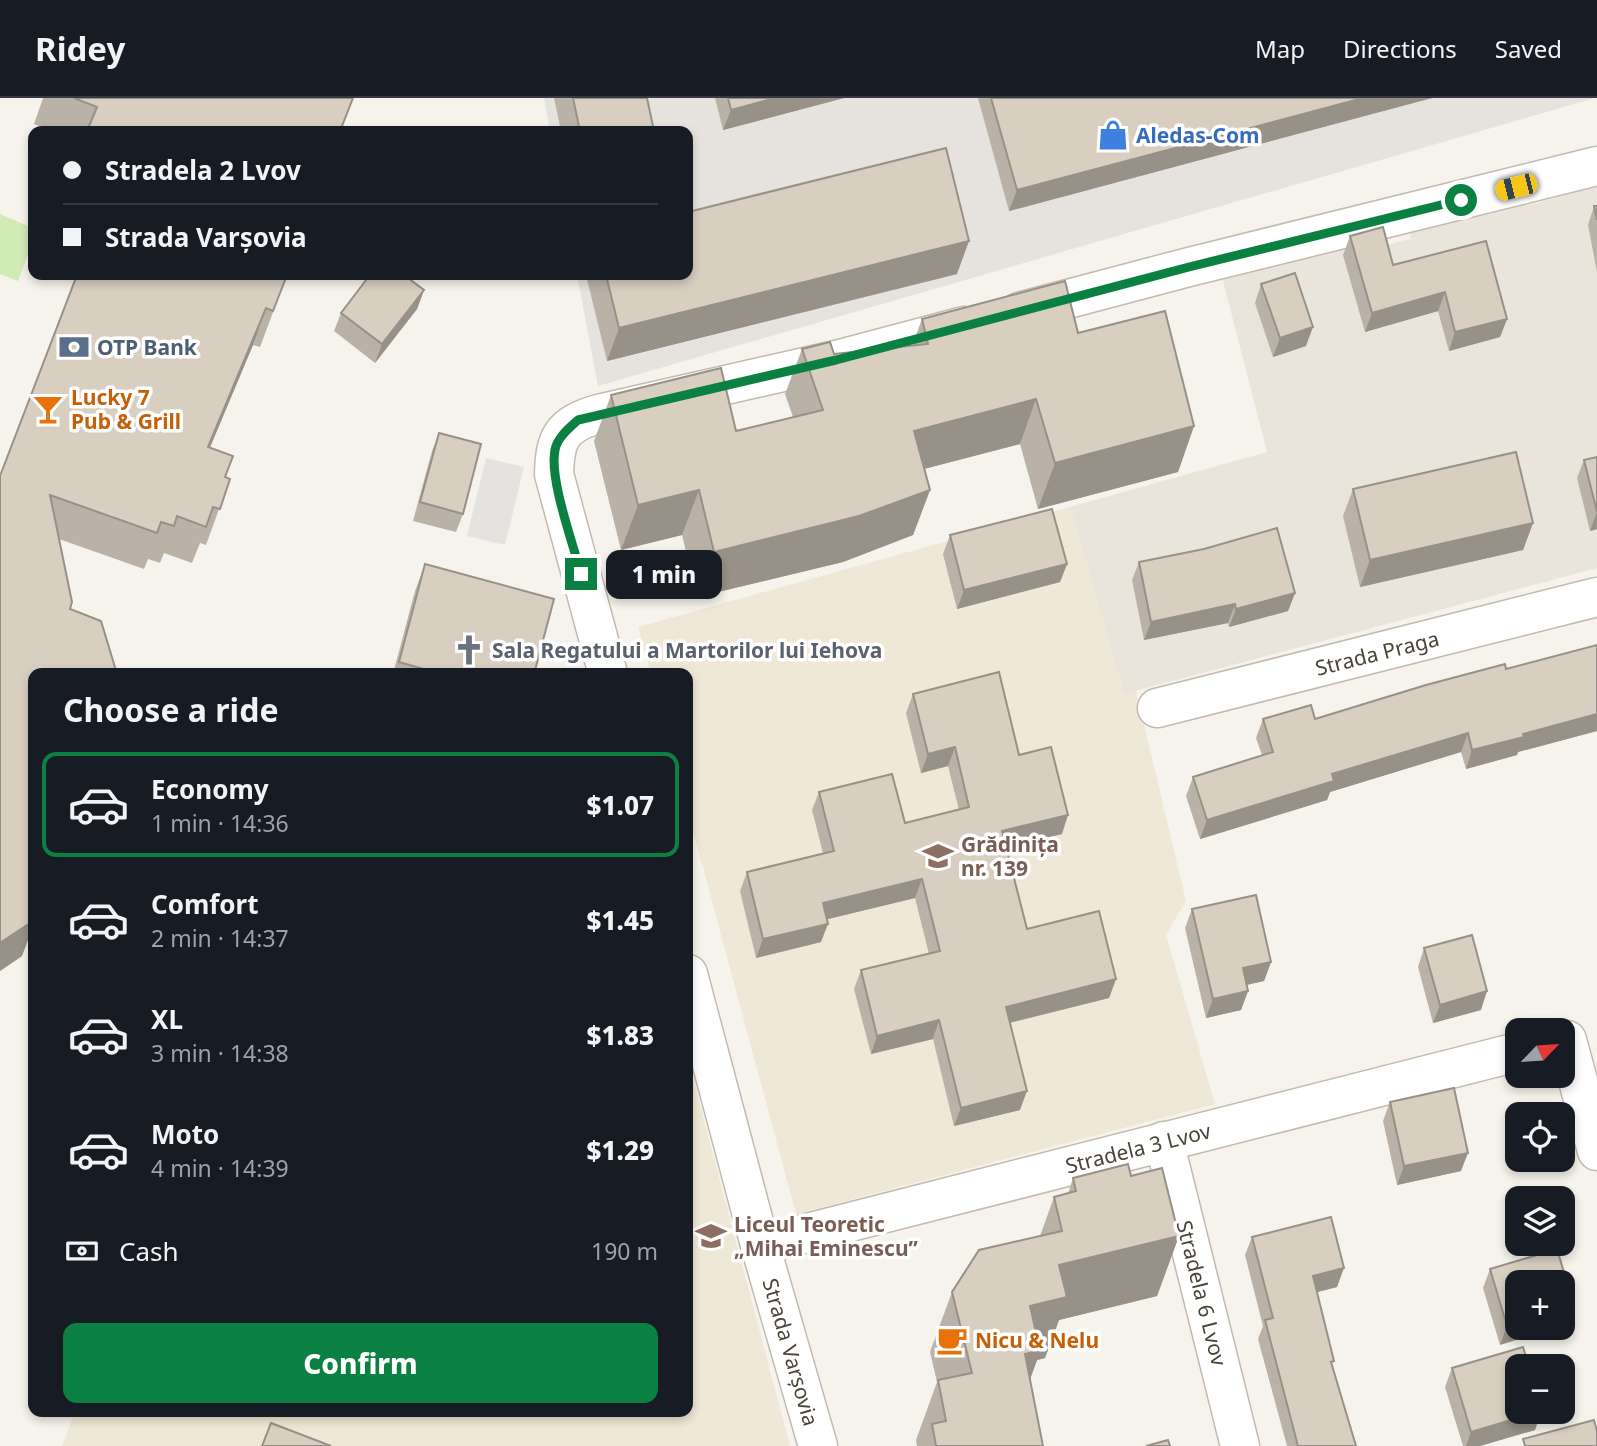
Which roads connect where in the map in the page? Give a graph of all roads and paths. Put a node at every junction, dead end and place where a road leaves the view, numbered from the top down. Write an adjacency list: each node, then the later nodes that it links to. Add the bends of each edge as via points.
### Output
1 (1597, 166): 3 (street, via 836,360 578,420 555,448 554,474)
2 (1597, 597): 4 (street, Strada Praga)
3 (606, 668)
4 (1157, 708)
5 (693, 993): 10 (street, Strada Varșovia)
6 (1576, 1038): 9 (street)
7 (1505, 1055): 8 (street, Stradela 3 Lvov)
8 (1164, 1141): 10 (street, Stradela 3 Lvov); 12 (street, Stradela 6 Lvov)
9 (1597, 1151)
10 (760, 1245): 11 (street, Strada Varșovia)
11 (818, 1446)
12 (1240, 1446)

